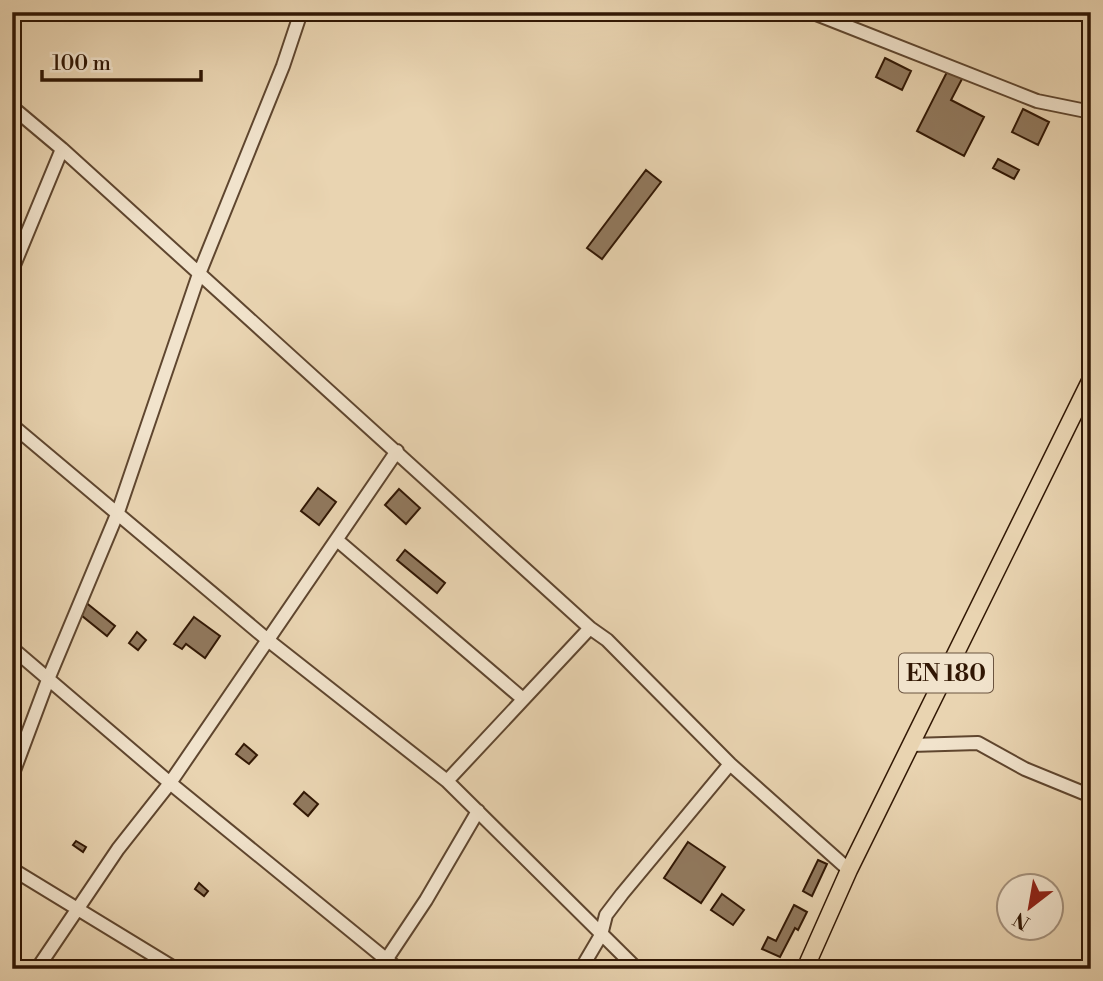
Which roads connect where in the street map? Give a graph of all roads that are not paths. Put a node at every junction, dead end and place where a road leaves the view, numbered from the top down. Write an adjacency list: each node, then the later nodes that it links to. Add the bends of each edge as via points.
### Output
1 (301, 12): 7 (street)
2 (811, 12): 4 (street, via 1037,101)
3 (12, 107): 5 (street)
4 (1091, 112)
5 (62, 149): 6 (street); 7 (street)
6 (12, 270)
7 (199, 274): 10 (street); 11 (street)
8 (1091, 379): 18 (main road, EN 180)
9 (12, 425): 11 (street)
10 (397, 451): 12 (street); 13 (street)
11 (118, 512): 14 (street); 16 (street)
12 (337, 540): 14 (street); 17 (street)
13 (590, 628): 17 (street); 19 (street)
14 (269, 641): 21 (street); 22 (street)
15 (12, 648): 16 (street)
16 (49, 677): 20 (street); 22 (street)
17 (523, 699): 21 (street)
18 (911, 745): 23 (street, via 978,743); 26 (main road, EN 180)
19 (730, 764): 26 (street); 28 (street, via 606,915)
20 (12, 776)
21 (447, 781): 24 (street)
22 (170, 783): 27 (street); 29 (street)
23 (1091, 796)
24 (478, 811): 28 (street); 29 (street)
25 (12, 869): 27 (street)
26 (849, 870): 35 (main road, EN 180)
27 (77, 907): 30 (street); 31 (street)
28 (601, 935): 33 (street); 34 (street)
29 (383, 964): 32 (street)
30 (37, 969)
31 (176, 969)
32 (398, 969)
33 (581, 969)
34 (637, 969)
35 (805, 969)

